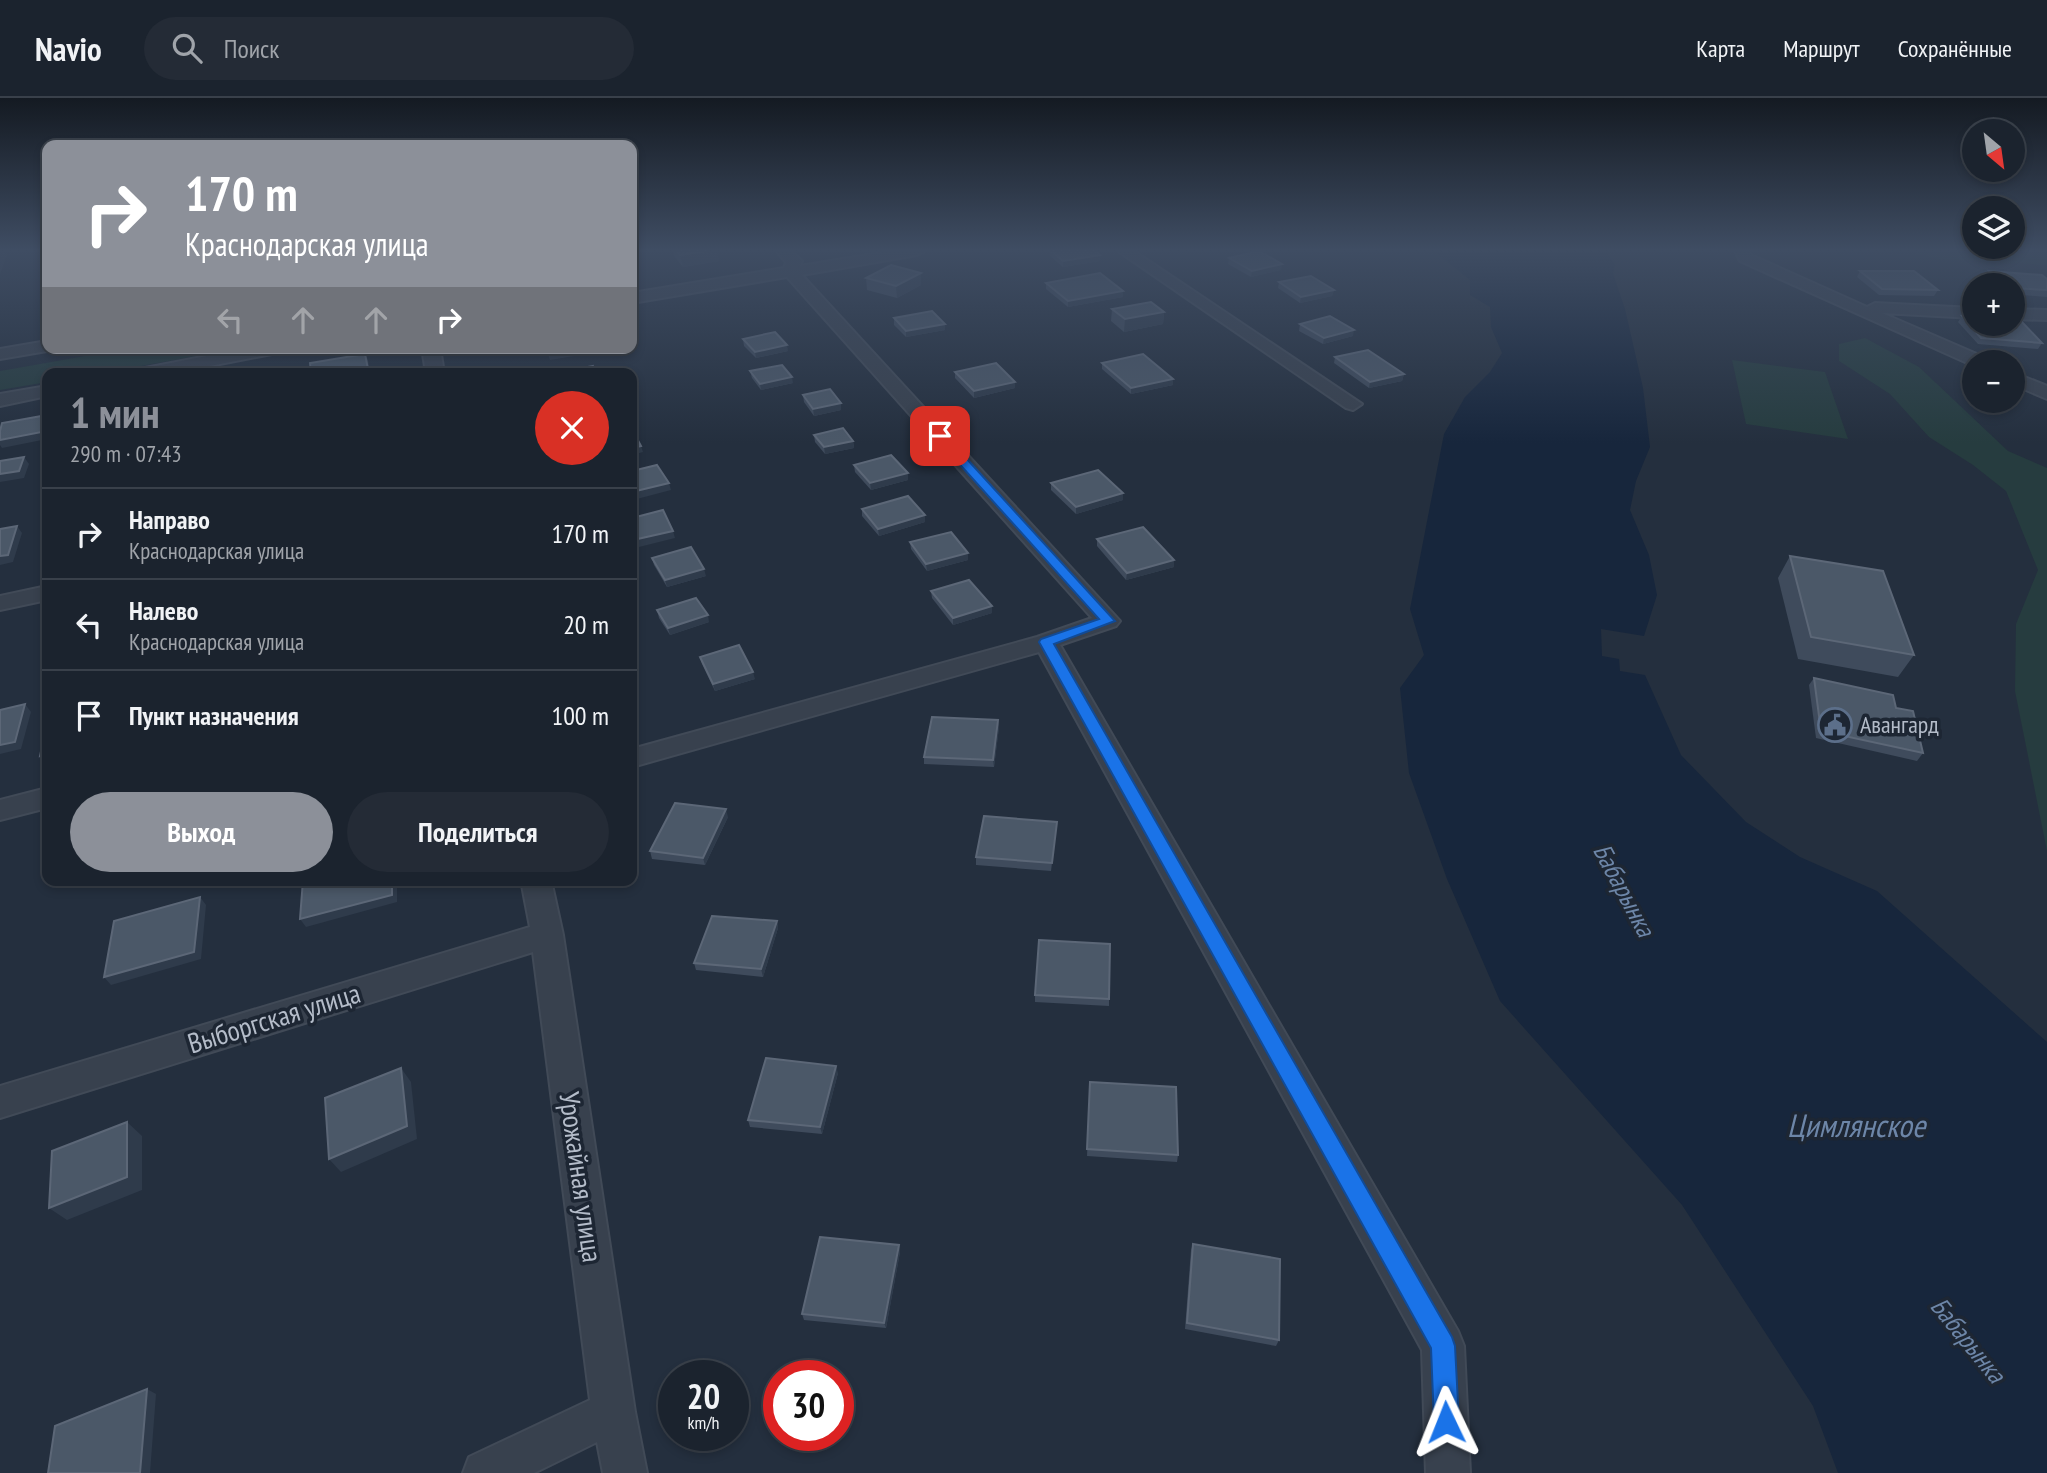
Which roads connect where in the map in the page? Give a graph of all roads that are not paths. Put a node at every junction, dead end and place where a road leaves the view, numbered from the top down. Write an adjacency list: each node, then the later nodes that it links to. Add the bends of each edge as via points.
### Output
1 (835, 315): 16 (street, via 1108,621)
2 (1221, 315): 13 (street)
3 (1876, 315): 7 (street)
4 (42, 347): 5 (street)
5 (0, 354)
6 (245, 354): 8 (street)
7 (1962, 354)
8 (171, 368)
9 (2025, 383): 11 (street)
10 (42, 392): 12 (street)
11 (2047, 393)
12 (0, 400)
13 (1353, 404)
14 (42, 594): 15 (street)
15 (0, 603)
16 (1046, 642): 17 (street); 26 (street, via 1443,1346)
17 (637, 757)
18 (42, 799): 19 (street)
19 (0, 810)
20 (537, 886): 21 (street, Урожайная улица)
21 (547, 935): 22 (street, Выборгская улица); 23 (street, Урожайная улица)
22 (0, 1102)
23 (613, 1412): 24 (street); 25 (street, Урожайная улица)
24 (485, 1473)
25 (625, 1473)
26 (1448, 1473)

